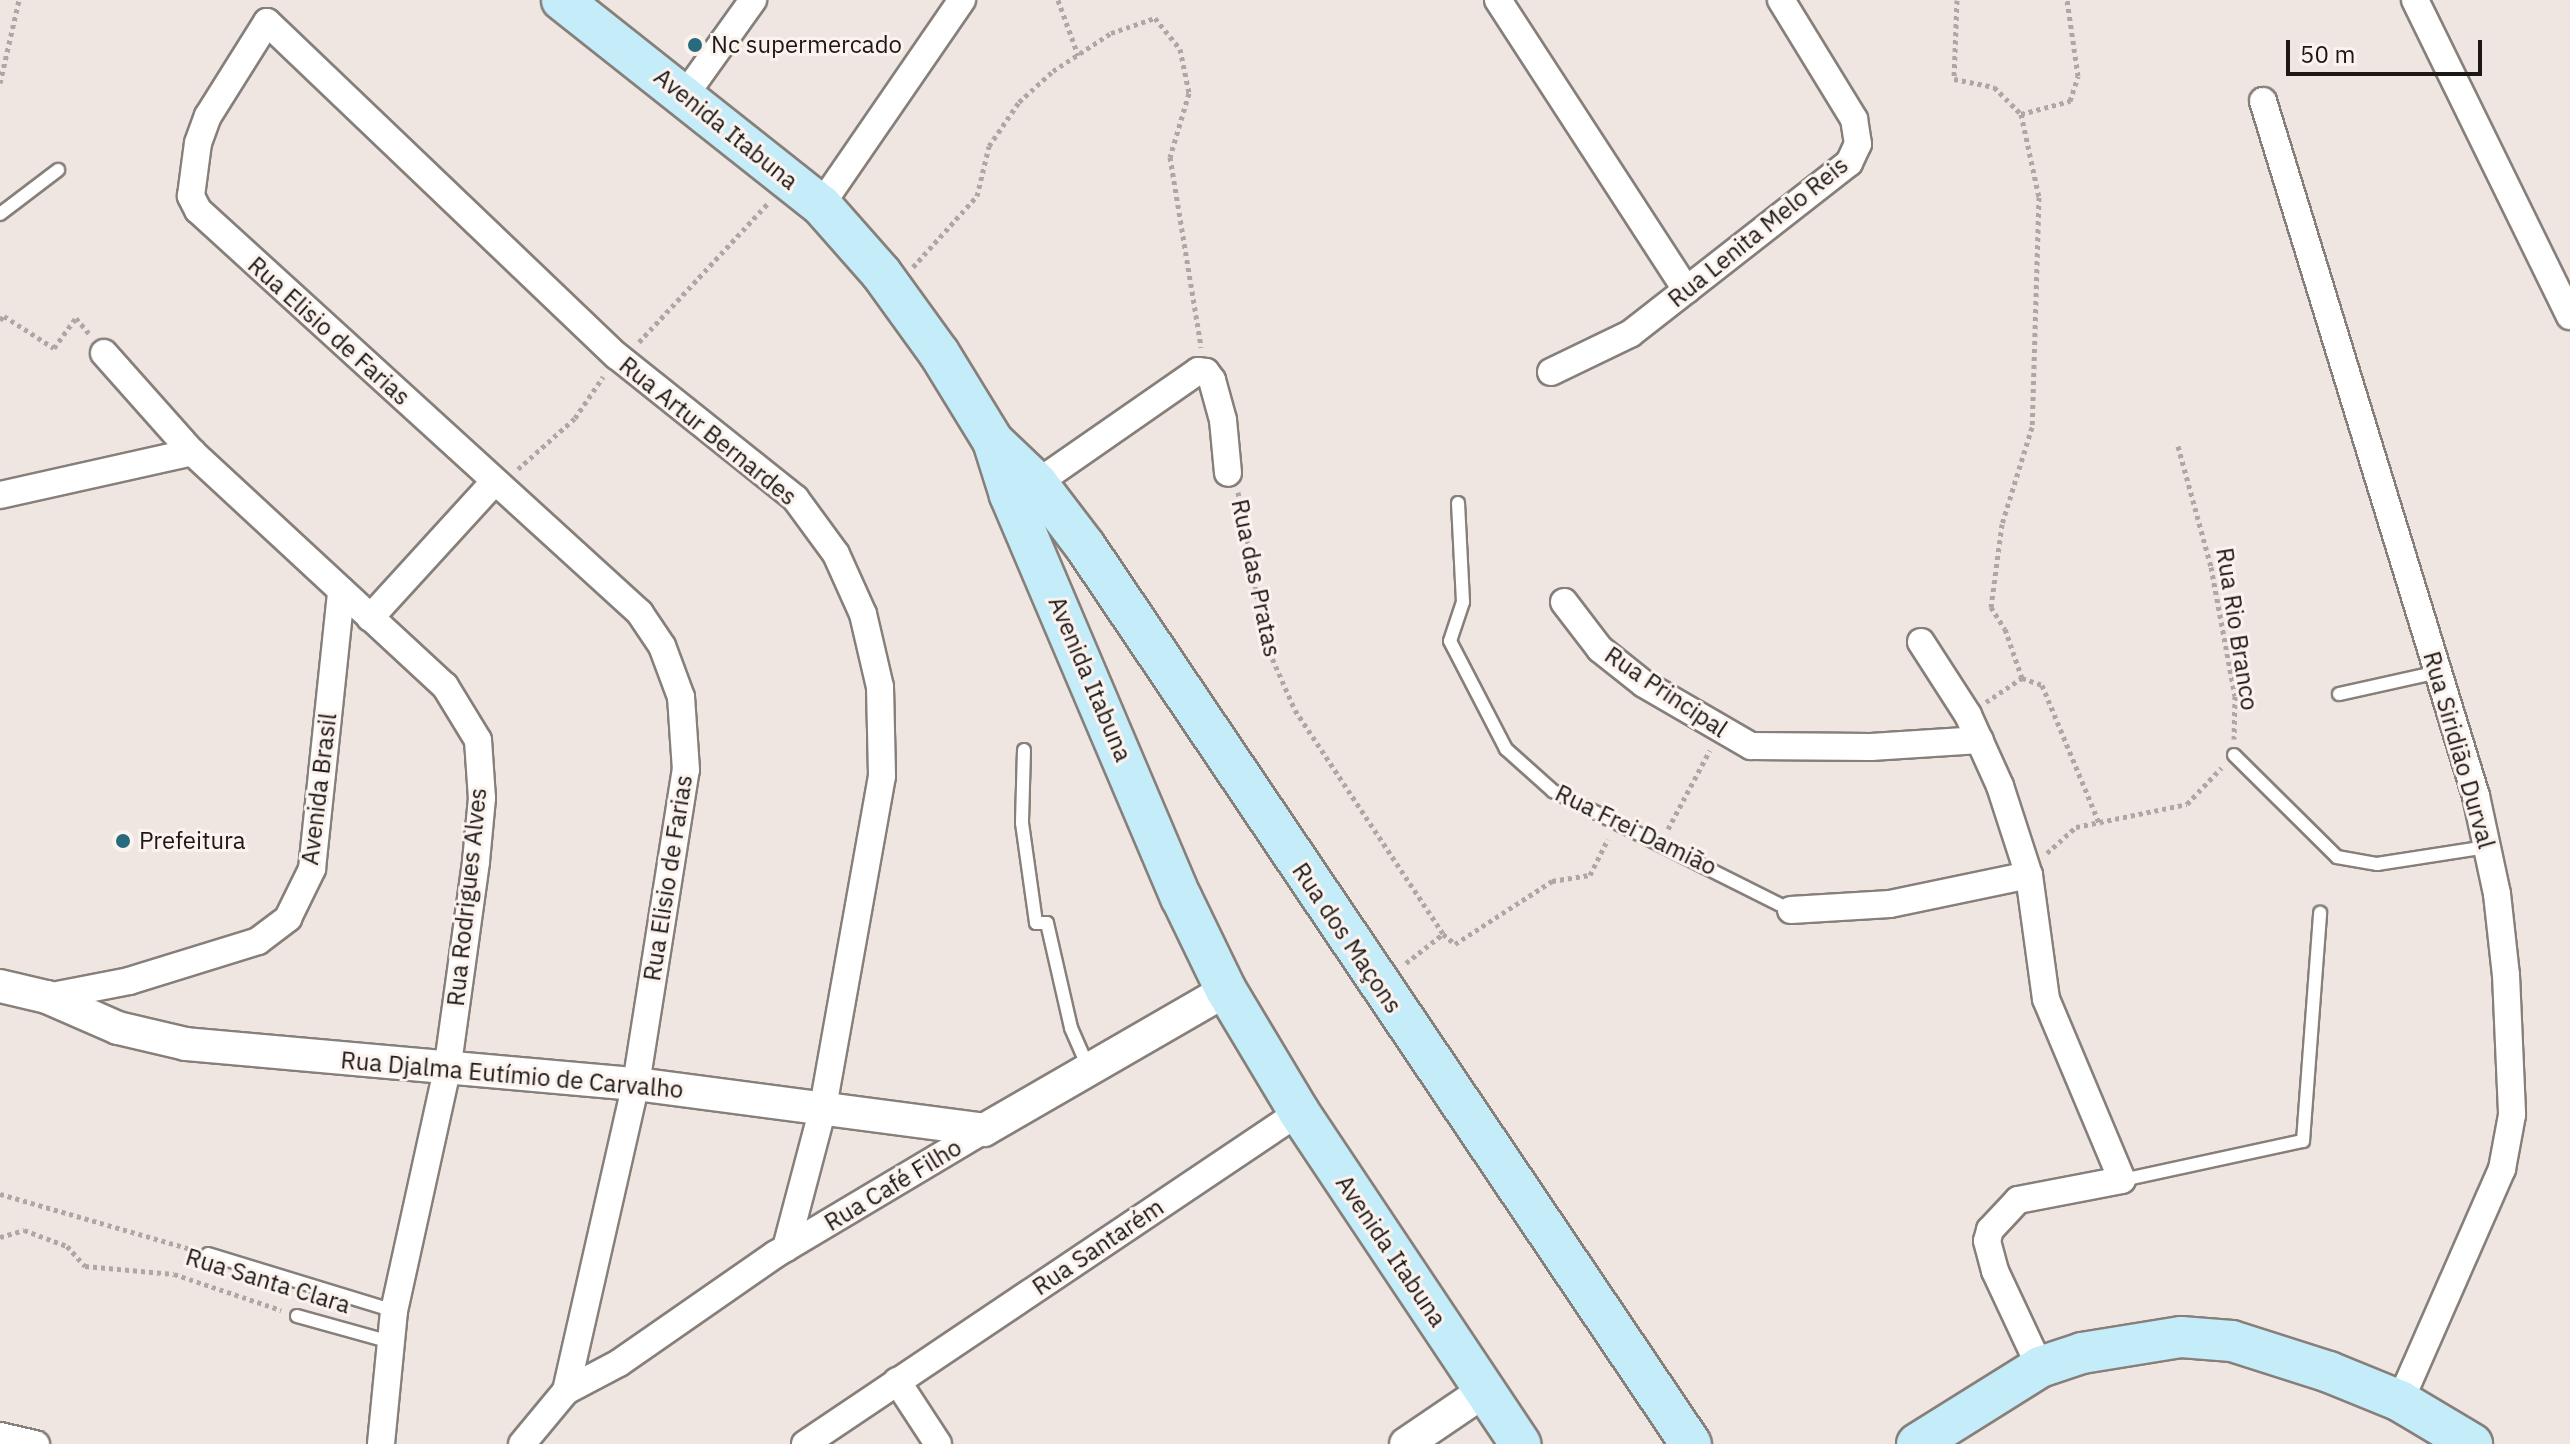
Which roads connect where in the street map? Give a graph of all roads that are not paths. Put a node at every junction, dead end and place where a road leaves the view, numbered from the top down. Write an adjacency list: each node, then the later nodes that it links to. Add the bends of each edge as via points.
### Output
1 (562, 0): 7 (main road, Avenida Itabuna)
2 (753, 0): 7 (street)
3 (962, 0): 10 (street)
4 (1498, 0): 13 (street)
5 (1781, 0): 13 (street, Rua Lenita Melo Reis, via 1842,95 1858,144 1849,163)
6 (2415, 0): 14 (street)
7 (685, 95): 10 (main road, Avenida Itabuna)
8 (2263, 101): 30 (street, Rua Siridião Durval)
9 (58, 170): 11 (lane)
10 (821, 205): 17 (main road, Avenida Itabuna, via 893,289)
11 (0, 214)
12 (208, 222): 20 (street, Rua Elisio de Farias); 45 (street, Rua Artur Bernardes, via 191,196 198,143 208,116 267,22 619,358 795,498 836,554 863,614 880,687 882,776)
13 (1686, 290): 16 (street, Rua Lenita Melo Reis, via 1619,341)
14 (2570, 316)
15 (104, 353): 18 (street, Rua Rodrigues Alves)
16 (1551, 372)
17 (993, 441): 21 (main road, Rua dos Maçons); 28 (main road, Avenida Itabuna, via 1010,495)
18 (192, 452): 22 (street); 24 (street, Rua Rodrigues Alves)
19 (1228, 473): 21 (street, Rua das Pratas, via 1223,420 1206,372 1198,371)
20 (497, 483): 27 (street); 44 (street, Rua Elisio de Farias, via 640,613 662,646 681,697 686,770)
21 (1037, 483): 26 (main road, Rua dos Maçons)
22 (0, 495)
23 (1458, 503): 37 (lane, Rua Frei Damião, via 1463,602 1450,641 1506,749 1553,791)
24 (341, 591): 27 (street, Rua Rodrigues Alves); 41 (street, Avenida Brasil, via 312,869 288,918 258,941 129,981)
25 (1564, 602): 32 (street, Rua Principal, via 1600,649 1720,731 1751,746 1871,747)
26 (1125, 607): 28 (main road); 67 (main road, Rua dos Maçons)
27 (370, 618): 42 (street, Rua Rodrigues Alves, via 445,686 478,740 482,798)
28 (1070, 632): 40 (main road, Avenida Itabuna, via 1181,897)
29 (1921, 642): 32 (street)
30 (2438, 672): 31 (lane); 35 (street, Rua Siridião Durval)
31 (2339, 694)
32 (1980, 740): 36 (street)
33 (1024, 750): 43 (lane, via 1022,823 1036,923 1047,923 1071,1028)
34 (2234, 755): 35 (lane, via 2337,857 2377,864)
35 (2487, 847): 58 (street, Rua Siridião Durval, via 2506,975 2512,1115 2487,1210)
36 (2029, 875): 37 (street, Rua Frei Damião, via 1890,904); 48 (street, via 2046,999)
37 (1791, 910)
38 (2320, 913): 48 (lane, via 2303,1141)
39 (0, 986): 41 (street, Avenida Brasil)
40 (1226, 990): 43 (street, Rua Café Filho); 46 (main road, Avenida Itabuna)
41 (47, 997): 42 (street, Rua Djalma Eutímio de Carvalho, via 118,1028 186,1044)
42 (447, 1070): 44 (street, Rua Djalma Eutímio de Carvalho); 51 (street, Rua Rodrigues Alves)
43 (1089, 1070): 47 (street, Rua Café Filho)
44 (636, 1084): 45 (street, Rua Djalma Eutímio de Carvalho); 56 (street, Rua Elisio de Farias)
45 (823, 1108): 47 (street, Rua Djalma Eutímio de Carvalho); 49 (street, Rua Artur Bernardes)
46 (1299, 1112): 55 (street, Rua Santarém); 57 (main road, Avenida Itabuna)
47 (984, 1130): 49 (street, Rua Café Filho)
48 (2122, 1180): 54 (street, via 2018,1200 1990,1230 1987,1241 1995,1271)
49 (786, 1248): 56 (street, Rua Café Filho, via 619,1363)
50 (208, 1254): 51 (lane, Rua Santa Clara)
51 (394, 1311): 53 (street, Rua Rodrigues Alves)
52 (297, 1316): 53 (lane, Rua Santa Clara)
53 (391, 1342): 61 (street, Rua Rodrigues Alves)
54 (2040, 1367): 58 (main road, via 2138,1341 2232,1341); 68 (main road)
55 (897, 1381): 63 (street, Rua Santarém); 64 (street)
56 (566, 1391): 62 (street)
57 (1484, 1391): 65 (street); 66 (main road, Avenida Itabuna)
58 (2400, 1401): 69 (main road)
59 (0, 1436): 60 (street)
60 (36, 1444)
61 (381, 1444)
62 (522, 1444)
63 (805, 1444)
64 (938, 1444)
65 (1406, 1444)
66 (1520, 1444)
67 (1691, 1444)
68 (1917, 1444)
69 (2472, 1444)

